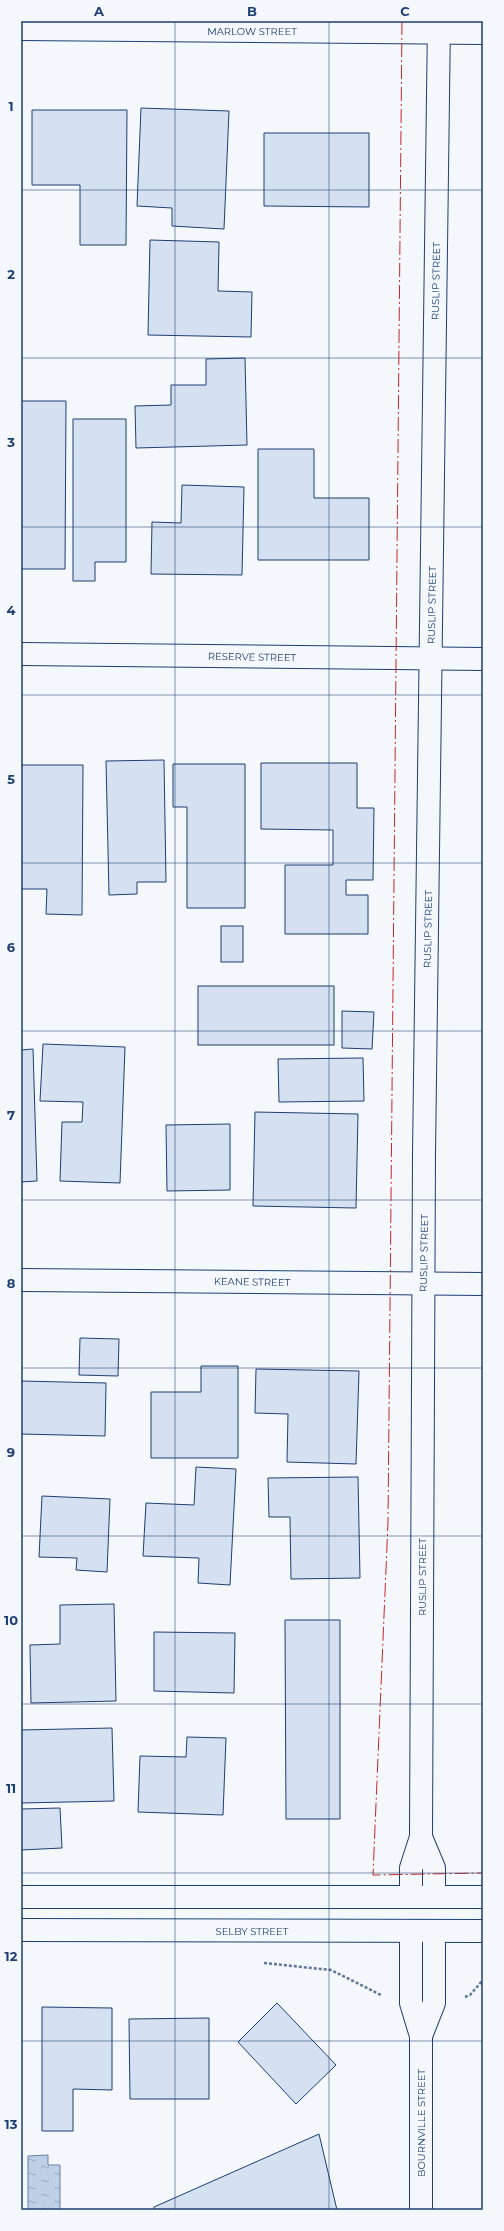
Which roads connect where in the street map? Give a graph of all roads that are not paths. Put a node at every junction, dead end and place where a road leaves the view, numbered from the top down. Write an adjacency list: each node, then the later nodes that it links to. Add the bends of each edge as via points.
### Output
1 (438, 27): 2 (street, MARLOW STREET); 3 (street, MARLOW STREET); 5 (street, RUSLIP STREET)
2 (21, 29)
3 (483, 33)
4 (21, 654): 5 (street, RESERVE STREET)
5 (431, 658): 6 (street, RESERVE STREET); 8 (street, RUSLIP STREET)
6 (483, 659)
7 (21, 1280): 8 (street, KEANE STREET)
8 (423, 1284): 9 (street, KEANE STREET); 10 (street, RUSLIP STREET)
9 (483, 1284)
10 (422, 1837): 12 (street, RUSLIP STREET, via 411,1868); 13 (street, RUSLIP STREET, via 434,1868)
11 (21, 1897): 12 (street)
12 (411, 1897): 13 (street)
13 (434, 1897): 14 (street)
14 (483, 1897)
15 (21, 1930): 16 (street, SELBY STREET)
16 (411, 1931): 17 (street, SELBY STREET); 19 (street, BOURNVILLE STREET, via 411,2004)
17 (434, 1931): 18 (street, SELBY STREET); 19 (street, BOURNVILLE STREET, via 434,2004)
18 (483, 1931)
19 (422, 2036): 20 (street, BOURNVILLE STREET)
20 (421, 2210)

